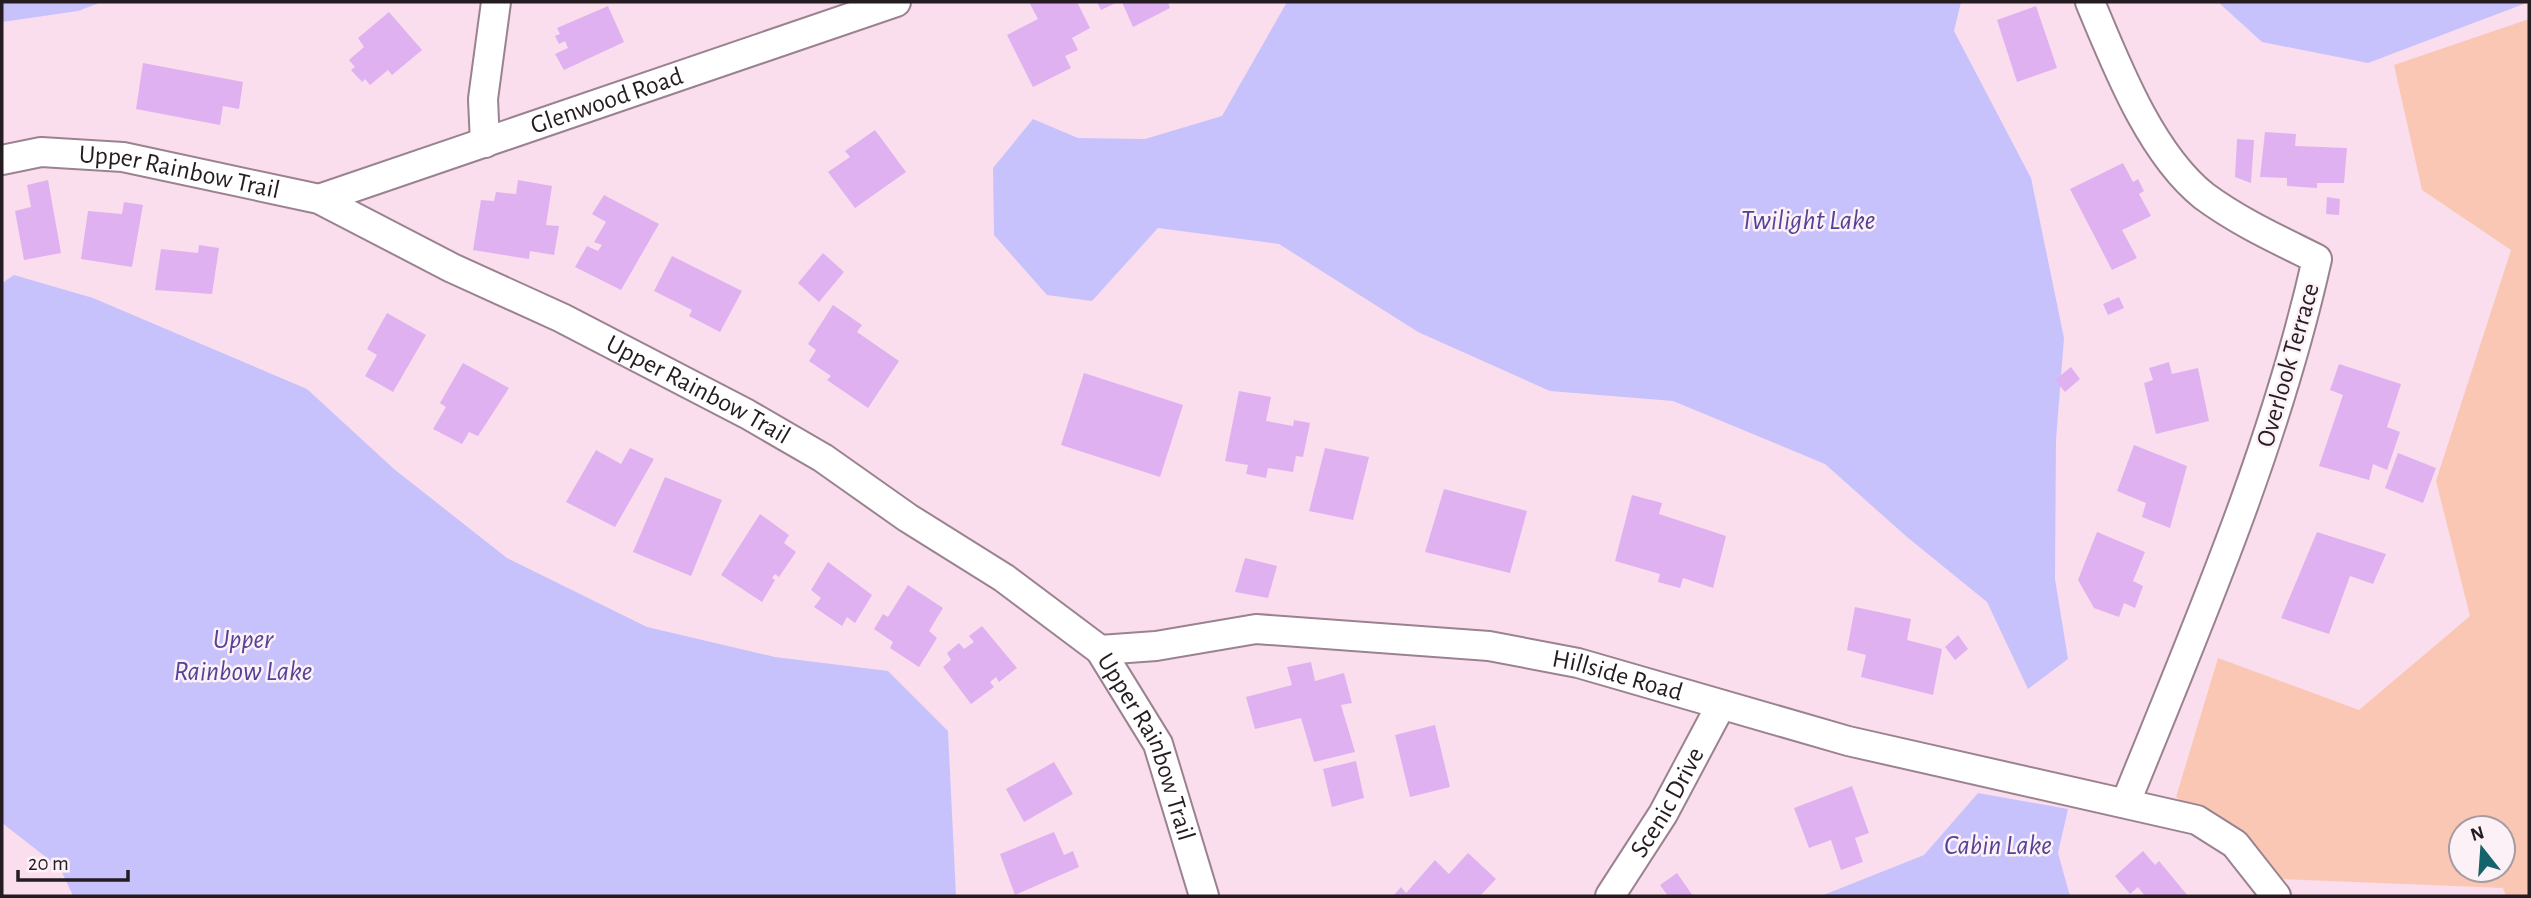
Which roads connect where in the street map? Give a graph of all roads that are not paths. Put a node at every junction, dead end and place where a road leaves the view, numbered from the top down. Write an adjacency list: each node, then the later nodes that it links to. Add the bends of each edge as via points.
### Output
1 (496, 2): 4 (street, via 483,99)
2 (896, 2): 4 (street, Glenwood Road)
3 (2090, 2): 9 (street, Overlook Terrace, via 2112,54 2170,161 2203,195 2249,225 2317,259 2302,329 2243,514)
4 (485, 143): 6 (street, Glenwood Road)
5 (2, 160): 6 (street, Upper Rainbow Trail, via 41,152 123,157)
6 (319, 199): 7 (street, Upper Rainbow Trail, via 758,420 1004,579)
7 (1100, 650): 8 (street, Hillside Road, via 1156,646 1256,629 1489,646 1578,663); 10 (street, Upper Rainbow Trail, via 1158,744)
8 (1721, 705): 9 (street, Hillside Road, via 1848,741); 11 (street, Scenic Drive, via 1663,814)
9 (2126, 802): 12 (street, via 2197,820 2235,844)
10 (1204, 896)
11 (1610, 896)
12 (2276, 896)

